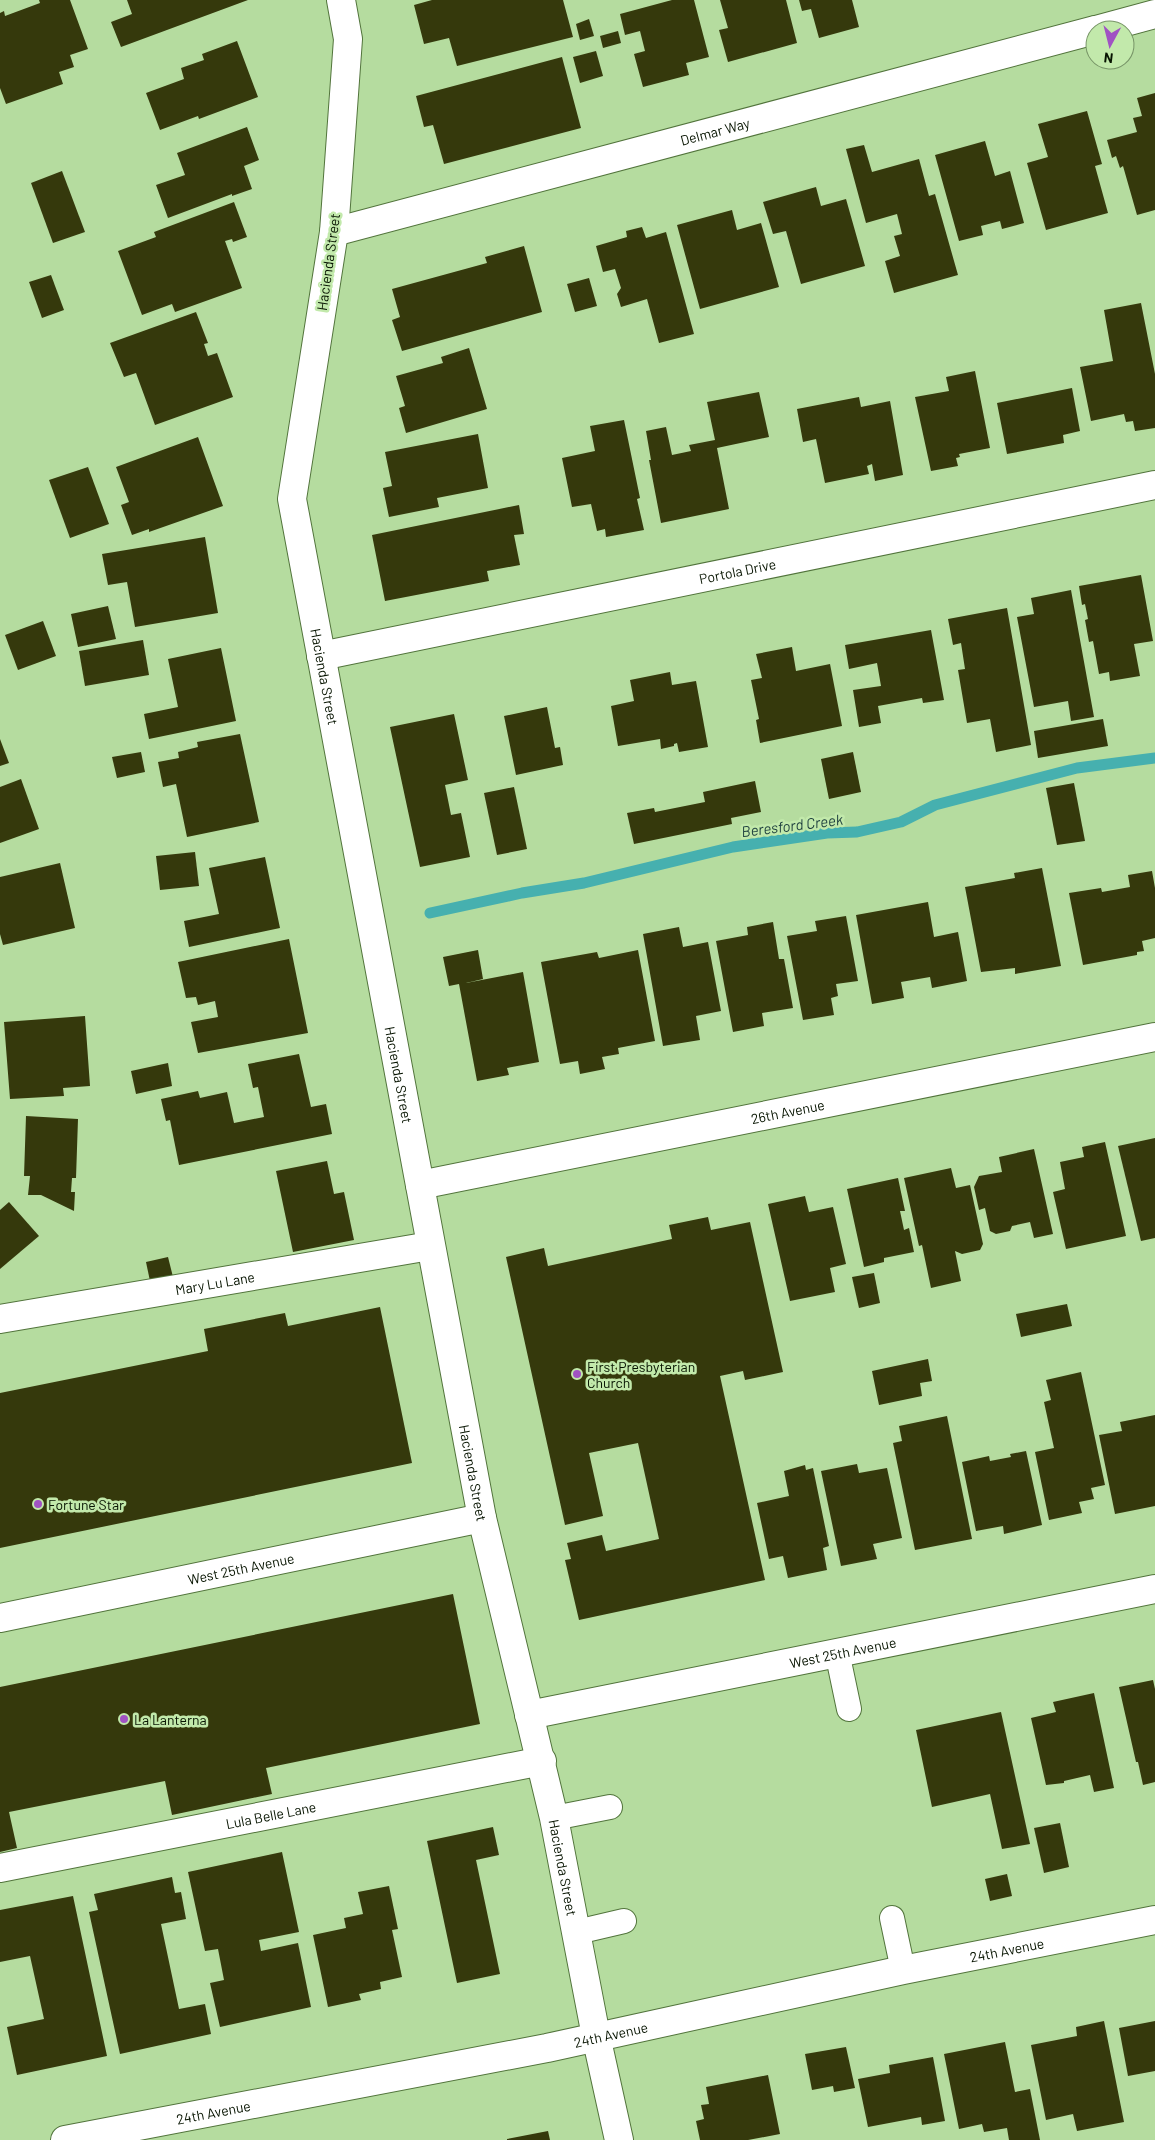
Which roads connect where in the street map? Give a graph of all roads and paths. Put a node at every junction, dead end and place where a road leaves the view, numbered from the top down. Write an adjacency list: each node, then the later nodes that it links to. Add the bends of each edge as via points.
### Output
1 (341, 0): 5 (street, Hacienda Street, via 348,39)
2 (1155, 14): 3 (street, Delmar Way)
3 (1132, 20)
4 (1085, 33): 5 (street, Delmar Way)
5 (334, 232): 7 (street, Hacienda Street, via 292,499)
6 (1155, 485): 7 (street, Portola Drive)
7 (321, 656): 9 (street, Hacienda Street)
8 (1155, 1037): 9 (street, 26th Avenue)
9 (420, 1185): 10 (street, Hacienda Street)
10 (430, 1246): 11 (street, Mary Lu Lane); 12 (street, Hacienda Street)
11 (0, 1319)
12 (482, 1518): 14 (street, West 25th Avenue); 17 (street, Hacienda Street)
13 (1155, 1589): 15 (street, West 25th Avenue)
14 (0, 1618)
15 (837, 1652): 16 (lane); 17 (street, West 25th Avenue)
16 (849, 1709)
17 (529, 1715): 18 (street, Hacienda Street)
18 (542, 1761): 20 (street, Hacienda Street); 21 (street, Lula Belle Lane)
19 (610, 1807): 20 (lane)
20 (554, 1818): 25 (street, Hacienda Street)
21 (0, 1868)
22 (892, 1918): 26 (lane)
23 (1155, 1920): 26 (street, 24th Avenue)
24 (624, 1921): 25 (lane)
25 (576, 1932): 27 (street, Hacienda Street)
26 (903, 1970): 27 (street, 24th Avenue)
27 (596, 2036): 28 (street, 24th Avenue); 29 (street, Hacienda Street)
28 (65, 2140)
29 (619, 2140)

